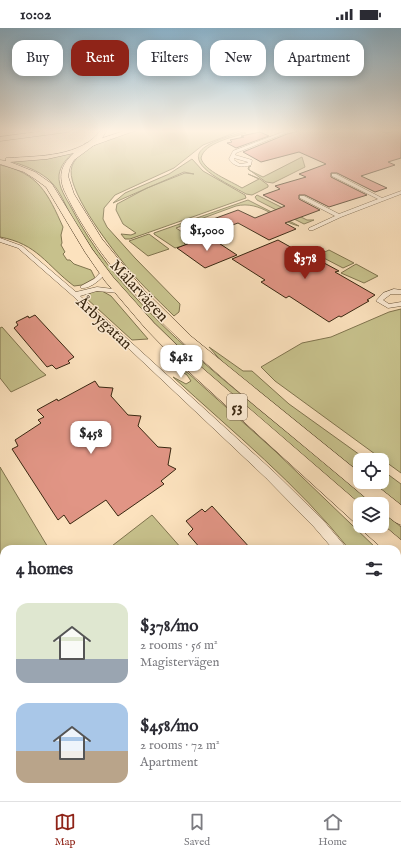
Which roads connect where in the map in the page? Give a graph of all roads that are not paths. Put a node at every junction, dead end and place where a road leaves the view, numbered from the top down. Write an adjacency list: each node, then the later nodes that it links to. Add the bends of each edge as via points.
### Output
1 (14, 166): 10 (main road, Mälarvägen / 53, via 41,178 50,186 72,226)
2 (67, 166): 16 (main road, Mälarvägen / 53, via 65,181 83,218 100,245 149,302 203,353)
3 (334, 175): 6 (street)
4 (401, 192): 6 (street)
5 (302, 197): 7 (street)
6 (381, 200): 7 (street)
7 (339, 216): 8 (street)
8 (311, 229)
9 (0, 240): 13 (street, Årbygatan, via 20,248)
10 (104, 272): 11 (main road, Mälarvägen / 53); 13 (street)
11 (119, 291): 13 (street, via 93,288); 15 (main road, Mälarvägen / 53, via 181,357)
12 (401, 292): 14 (street, via 390,292 379,301 388,306)
13 (74, 294): 18 (street, Årbygatan, via 270,475)
14 (401, 304)
15 (353, 510)
16 (401, 516)
17 (380, 533): 19 (main road)
18 (337, 545)
19 (393, 545)

